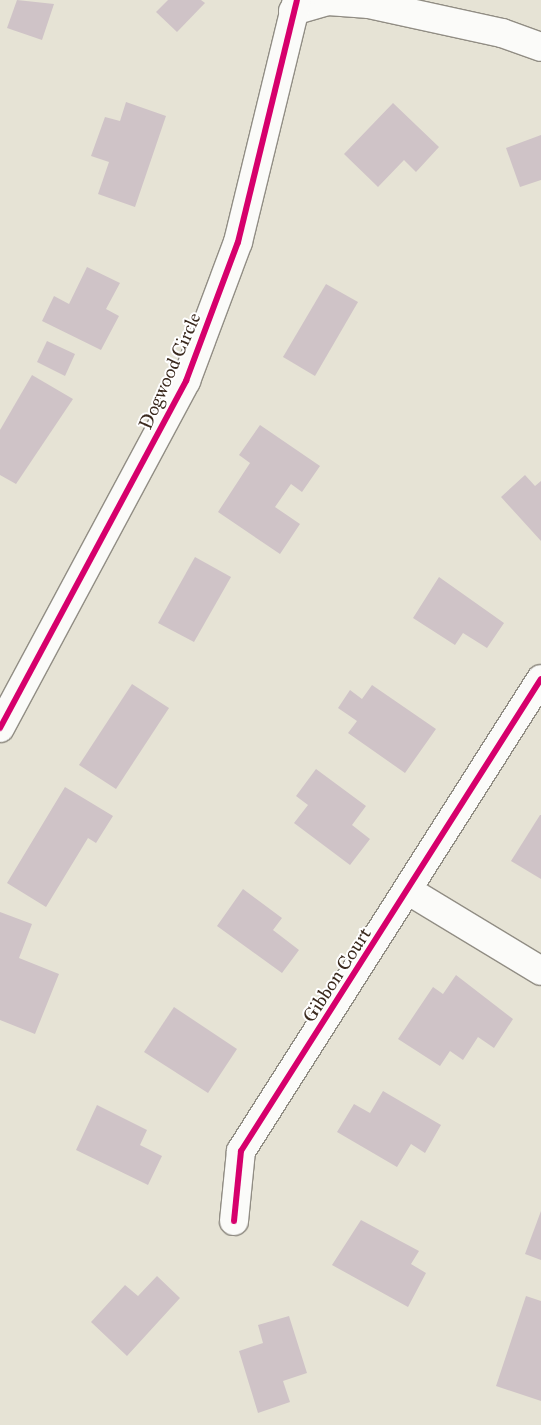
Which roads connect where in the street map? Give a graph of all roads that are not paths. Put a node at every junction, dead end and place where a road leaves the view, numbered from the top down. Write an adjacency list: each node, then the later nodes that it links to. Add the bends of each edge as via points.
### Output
1 (295, 6): 2 (street, via 328,1 369,4 502,33); 4 (street, Dogwood Circle, via 238,242 186,381)
2 (541, 47)
3 (541, 678): 5 (street, Gibbon Court)
4 (0, 728)
5 (409, 891): 6 (street); 7 (street, Gibbon Court, via 241,1151)
6 (541, 971)
7 (234, 1221)

